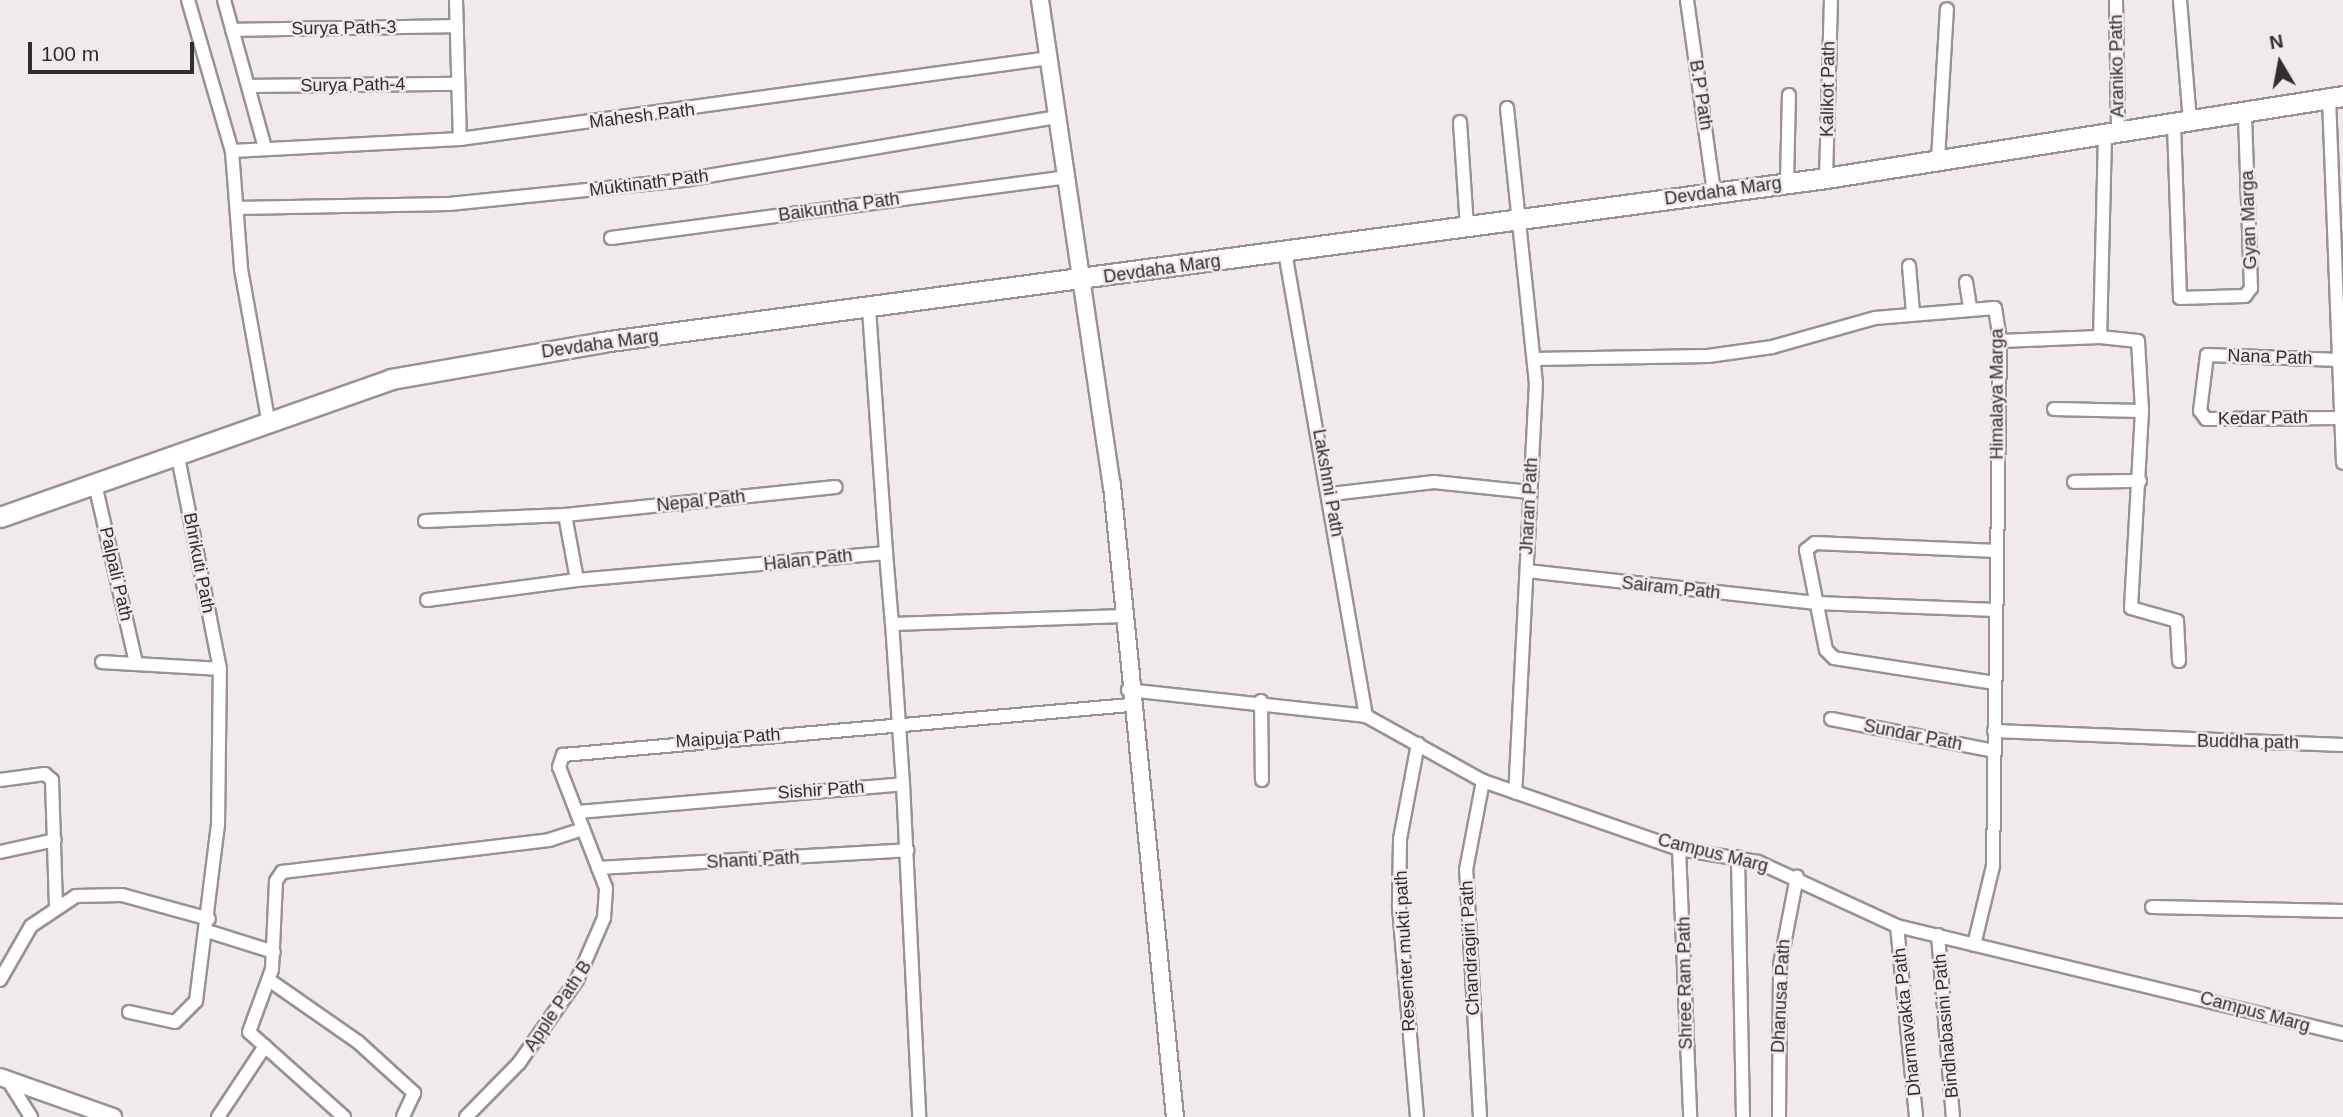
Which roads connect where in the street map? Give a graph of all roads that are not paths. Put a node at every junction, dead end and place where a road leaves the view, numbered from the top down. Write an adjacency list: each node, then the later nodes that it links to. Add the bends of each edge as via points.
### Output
1 (188, 0): 25 (street)
2 (224, 0): 11 (street)
3 (456, 0): 10 (street)
4 (1040, 0): 12 (street)
5 (1687, 0): 30 (street, B.P Path)
6 (1831, 0): 28 (street, Kalikot Path)
7 (2116, 0): 22 (street, Araniko Path)
8 (2180, 0): 21 (street)
9 (1947, 9): 26 (street)
10 (457, 26): 11 (street, Surya Path-3); 13 (street)
11 (232, 30): 14 (street)
12 (1049, 58): 19 (street); 23 (street, Mahesh Path)
13 (455, 84): 14 (street, Surya Path-4); 23 (street)
14 (251, 86): 24 (street)
15 (1788, 95): 29 (street)
16 (2336, 97): 18 (main road, Devdaha Marg); 36 (street)
17 (1507, 108): 32 (street, Jharan Path)
18 (2245, 113): 21 (main road, Devdaha Marg); 21 (street, Gyan Marga, via 2251,288 2245,296 2180,298)
19 (1058, 117): 27 (street); 31 (street, Muktinath Path, via 684,180 449,204)
20 (1460, 122): 33 (street)
21 (2182, 123): 22 (main road, Devdaha Marg)
22 (2111, 134): 26 (main road, Devdaha Marg); 43 (street, Araniko Path)
23 (460, 139): 24 (street, Mahesh Path)
24 (265, 148): 25 (street, Mahesh Path)
25 (232, 151): 31 (street)
26 (1938, 159): 28 (main road, Devdaha Marg)
27 (1066, 177): 34 (street, Baikuntha Path); 38 (street)
28 (1826, 178): 29 (main road, Devdaha Marg)
29 (1787, 182): 30 (main road, Devdaha Marg)
30 (1714, 191): 32 (main road, Devdaha Marg)
31 (237, 208): 51 (street)
32 (1516, 221): 33 (main road, Devdaha Marg); 45 (street, Jharan Path)
33 (1467, 227): 35 (main road, Devdaha Marg)
34 (611, 237)
35 (1285, 252): 38 (main road, Devdaha Marg); 59 (street, Lakshmi Path)
36 (2340, 263): 47 (street)
37 (1909, 266): 42 (street)
38 (1082, 280): 41 (main road, Devdaha Marg); 70 (street)
39 (1966, 282): 40 (street)
40 (1970, 308): 42 (street, Himalaya Marga); 44 (street, Himalaya Marga, via 1995,308)
41 (869, 309): 51 (main road, Devdaha Marg, via 602,342 391,379); 64 (street)
42 (1913, 313): 45 (street, Himalaya Marga, via 1708,356)
43 (2100, 337): 44 (street); 49 (street, via 2138,341)
44 (2000, 341): 63 (street, Himalaya Marga)
45 (1534, 359): 58 (street, Jharan Path)
46 (2202, 360): 47 (street, Nana Path, via 2216,355); 50 (street, Kedar Path, via 2200,411 2206,419)
47 (2339, 360): 50 (street)
48 (2054, 409): 49 (street)
49 (2142, 411): 54 (street)
50 (2340, 418): 53 (street)
51 (269, 425): 52 (main road, Devdaha Marg)
52 (178, 457): 56 (main road, Devdaha Marg); 75 (street, Bhrikuti Path)
53 (2343, 463)
54 (2140, 481): 55 (street); 72 (street, via 2131,608 2177,621)
55 (2074, 482)
56 (95, 484): 61 (main road, Devdaha Marg); 74 (street, Palpali Path)
57 (836, 486): 60 (street, Nepal Path)
58 (1529, 492): 59 (street, via 1434,482); 65 (street, Jharan Path)
59 (1331, 494): 79 (street, Lakshmi Path)
60 (565, 515): 62 (street, Nepal Path); 66 (street)
61 (0, 517)
62 (425, 521)
63 (1997, 551): 68 (street, via 1808,544); 69 (street, Himalaya Marga)
64 (886, 553): 66 (street, Halan Path); 71 (street)
65 (1527, 572): 68 (street, Sairam Path); 91 (street, Jharan Path)
66 (577, 580): 67 (street, Halan Path)
67 (428, 600)
68 (1816, 603): 69 (street, Sairam Path); 76 (street, via 1826,650 1834,659)
69 (1996, 610): 76 (street, Himalaya Marga)
70 (1125, 616): 71 (street); 77 (street)
71 (892, 624): 81 (street)
72 (2179, 661)
73 (102, 663): 74 (street)
74 (136, 663): 75 (street)
75 (220, 670): 104 (street, Bhrikuti Path, via 218,825)
76 (1995, 683): 82 (street, Himalaya Marga)
77 (1129, 698): 78 (street, Campus Marg); 81 (street, Maipuja Path); 122 (street)
78 (1261, 701): 79 (street, Campus Marg); 88 (street)
79 (1366, 716): 83 (street, Campus Marg)
80 (1831, 719): 85 (street, Sundar Path)
81 (899, 723): 86 (street, Maipuja Path, via 650,743); 90 (street)
82 (1994, 731): 84 (street, Buddha path); 85 (street, Himalaya Marga)
83 (1418, 744): 89 (street, Campus Marg); 123 (street, Resenter mukti path, via 1400,839 1399,905)
84 (2343, 745)
85 (1994, 751): 107 (street, Himalaya Marga, via 1993,866)
86 (559, 758): 92 (street, Apple Path B)
87 (0, 780): 94 (street, via 49,775)
88 (1262, 780)
89 (1483, 781): 91 (street, Campus Marg); 124 (street, Chandragiri Path, via 1466,870)
90 (903, 784): 92 (street, Sishir Path); 96 (street)
91 (1515, 792): 95 (street, Campus Marg)
92 (578, 813): 93 (street, Apple Path B)
93 (583, 829): 99 (street, Apple Path B); 108 (street, via 549,840 282,873 276,881)
94 (55, 841): 97 (street); 101 (street)
95 (1679, 849): 98 (street, Campus Marg); 125 (street, Shree Ram Path)
96 (907, 850): 99 (street, Shanti Path); 121 (street)
97 (0, 852)
98 (1738, 858): 100 (street, Campus Marg); 126 (street)
99 (598, 868): 120 (street, Apple Path B, via 608,898 591,958 519,1063)
100 (1797, 877): 105 (street, Campus Marg); 127 (street, Dhanusa Path, via 1780,965)
101 (56, 905): 104 (street, via 97,893); 109 (street, via 31,926)
102 (2152, 907): 103 (street)
103 (2343, 911)
104 (208, 925): 108 (street); 111 (street, Bhrikuti Path, via 190,1013 175,1022)
105 (1898, 926): 106 (street, Campus Marg); 128 (street, Dharmavakta Path)
106 (1938, 935): 107 (street, Campus Marg); 129 (street, Bindhabasini Path)
107 (1973, 944): 112 (street, Campus Marg)
108 (274, 952): 110 (street)
109 (0, 980)
110 (269, 980): 113 (street, via 248,1026); 119 (street, via 358,1042 414,1093)
111 (129, 1012)
112 (2343, 1034)
113 (265, 1046): 117 (street); 118 (street)
114 (4, 1078): 115 (street); 116 (street)
115 (31, 1117)
116 (113, 1117)
117 (218, 1117)
118 (344, 1117)
119 (403, 1117)
120 (466, 1117)
121 (919, 1117)
122 (1175, 1117)
123 (1417, 1117)
124 (1480, 1117)
125 (1690, 1117)
126 (1742, 1117)
127 (1779, 1117)
128 (1916, 1117)
129 (1953, 1117)

